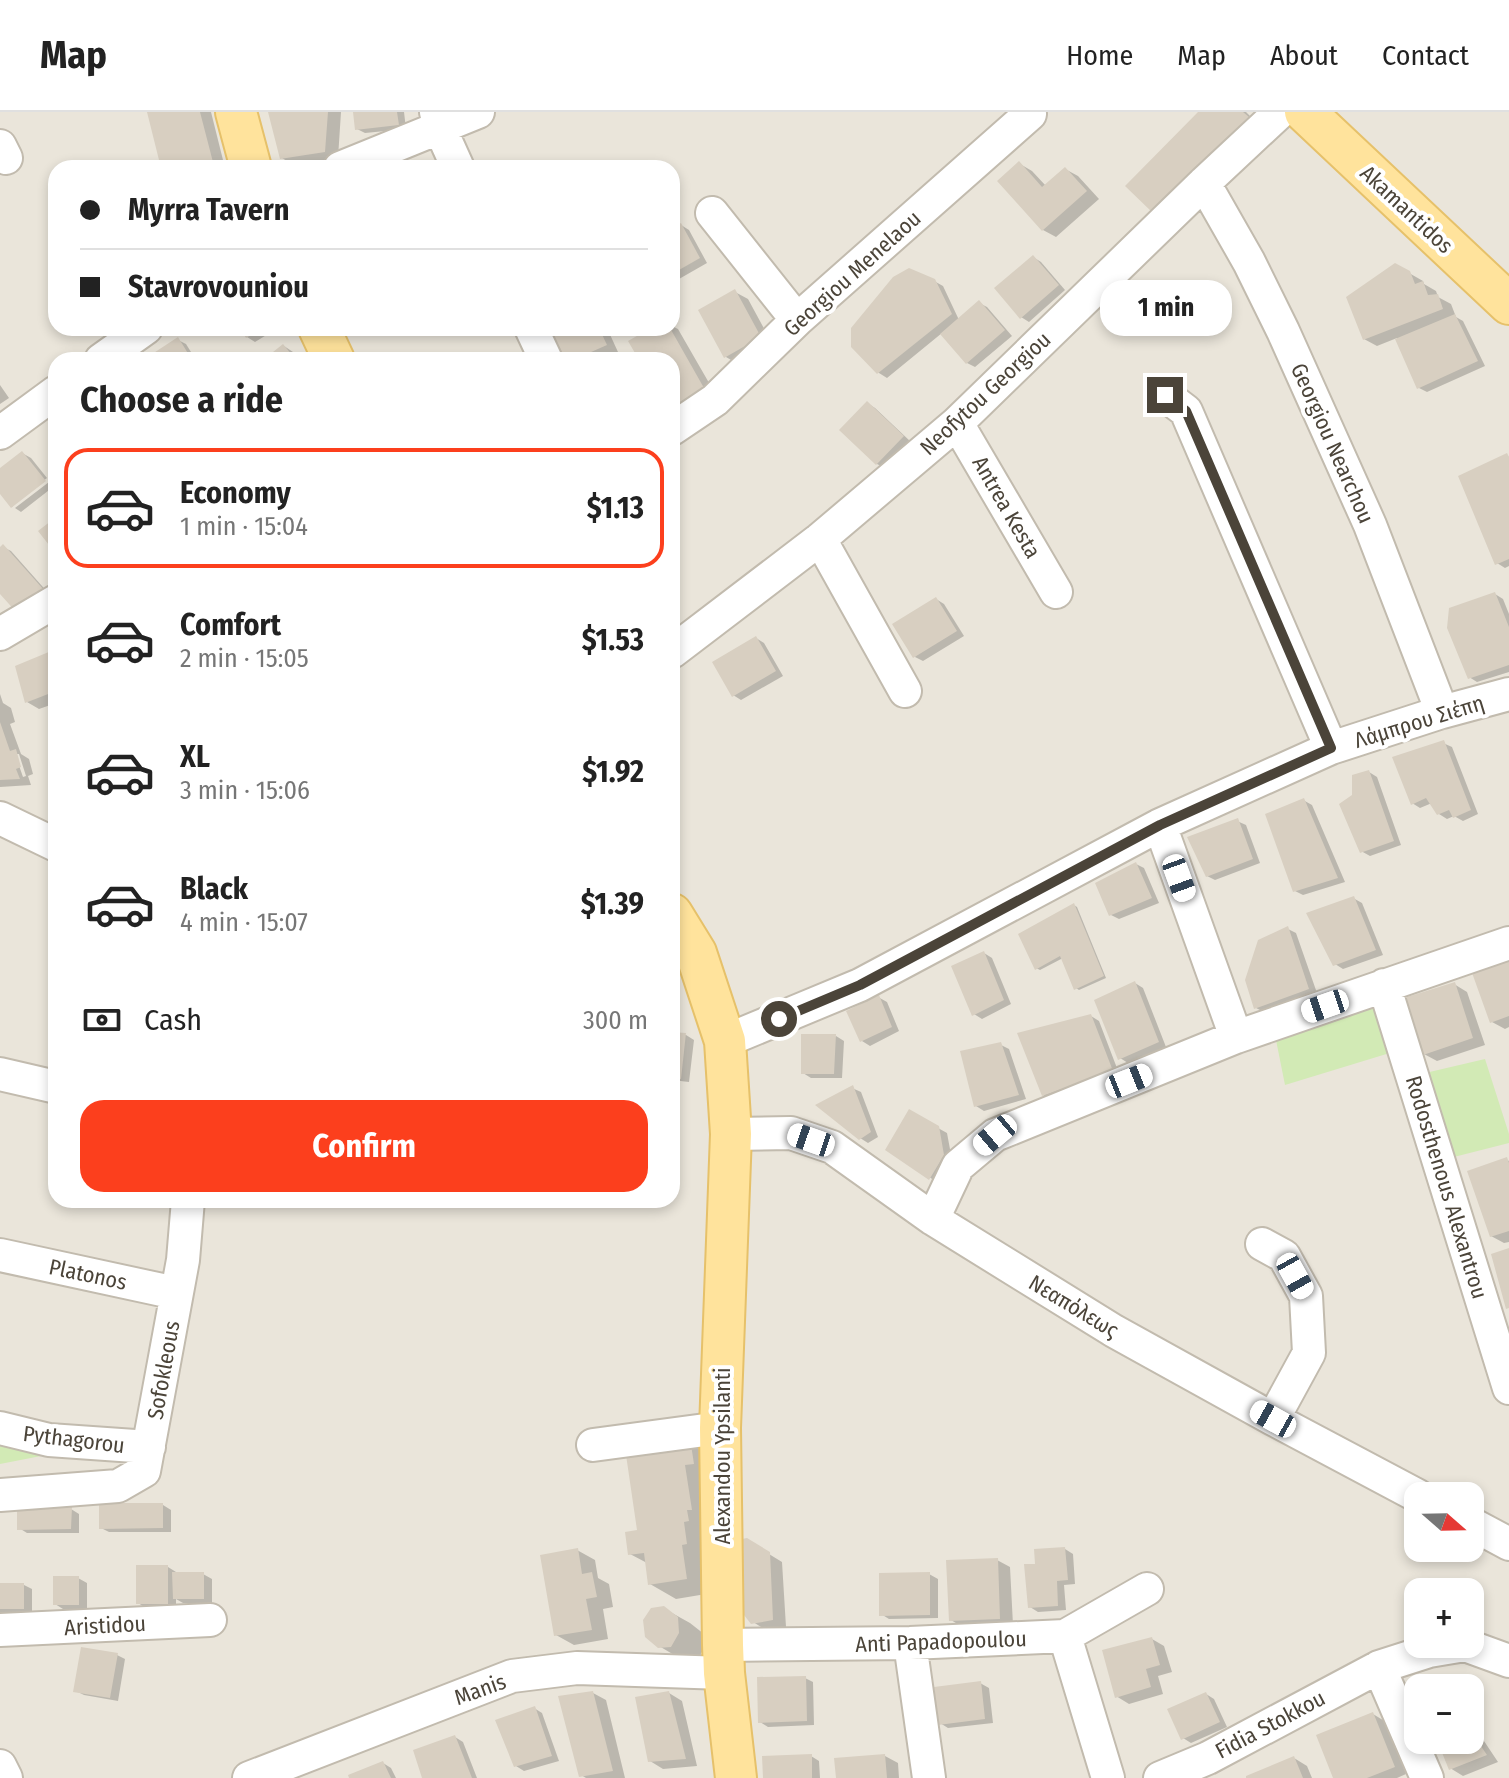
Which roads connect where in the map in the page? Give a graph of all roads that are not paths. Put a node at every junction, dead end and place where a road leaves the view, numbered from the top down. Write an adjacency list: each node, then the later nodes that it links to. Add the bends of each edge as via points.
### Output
1 (236, 112): 7 (main road)
2 (478, 112): 6 (street)
3 (1280, 112): 10 (street, Neofytou Georgiou)
4 (1305, 112): 12 (main road, Akamantidos)
5 (1030, 114): 13 (street, Georgiou Menelaou)
6 (438, 120): 8 (street); 9 (street)
7 (249, 160)
8 (356, 160)
9 (455, 160)
10 (1204, 183): 18 (street, Neofytou Georgiou); 28 (street, Georgiou Nearchou, via 1283,331 1370,525)
11 (712, 213): 13 (street)
12 (1509, 304)
13 (797, 320): 19 (street, Georgiou Menelaou, via 715,400)
14 (135, 336): 15 (street)
15 (112, 352)
16 (1165, 395): 29 (street, via 1186,411)
17 (48, 398): 20 (street)
18 (957, 423): 21 (street, Neofytou Georgiou); 22 (street, Antrea Kesta)
19 (680, 424)
20 (0, 433)
21 (820, 539): 25 (street, Neofytou Georgiou); 26 (street)
22 (1056, 592)
23 (48, 606): 24 (street)
24 (0, 634)
25 (680, 646)
26 (905, 691)
27 (1509, 694): 28 (street, Λάμπρου Σιέπη)
28 (1442, 712): 29 (street, Λάμπρου Σιέπη)
29 (1331, 748): 31 (street, Λάμπρου Σιέπη)
30 (0, 818): 32 (street)
31 (1160, 825): 36 (street); 37 (street, Λάμπρου Σιέπη, via 860,985)
32 (48, 841)
33 (680, 927): 37 (main road, Alexandou Ypsilanti, via 696,953)
34 (1509, 943): 35 (street)
35 (1384, 985): 36 (street); 46 (street, Rodosthenous Alexantrou)
36 (1236, 1037): 42 (street, via 995,1135 958,1166)
37 (725, 1041): 40 (main road, Alexandou Ypsilanti)
38 (0, 1074): 39 (street)
39 (48, 1085)
40 (731, 1134): 42 (street, Νεαπόλεως, via 791,1133 832,1147); 49 (main road, Alexandou Ypsilanti)
41 (187, 1208): 45 (street, Sofokleous)
42 (933, 1219): 47 (street, Νεαπόλεως, via 1114,1331)
43 (1262, 1244): 47 (street, via 1284,1256 1306,1296 1309,1353)
44 (0, 1255): 45 (street, Platonos)
45 (176, 1293): 51 (street, Sofokleous)
46 (1509, 1388)
47 (1273, 1419): 52 (street, Νεαπόλεως)
48 (0, 1428): 51 (street, Pythagorou, via 49,1440)
49 (720, 1428): 50 (street); 61 (main road, Alexandou Ypsilanti)
50 (593, 1445)
51 (149, 1447): 53 (street, via 144,1471 118,1486)
52 (1404, 1489)
53 (0, 1495)
54 (1484, 1531): 55 (street)
55 (1509, 1544)
56 (1147, 1589): 59 (street, Anti Papadopoulou)
57 (210, 1620): 58 (street, Aristidou)
58 (0, 1630)
59 (1065, 1636): 60 (street, Anti Papadopoulou); 71 (street)
60 (910, 1643): 61 (street, Anti Papadopoulou); 70 (street)
61 (723, 1659): 65 (street, Manis, via 512,1676); 69 (main road, Alexandou Ypsilanti)
62 (1509, 1661): 63 (street, Fidia Stokkou, via 1465,1645)
63 (1379, 1667): 66 (street, Fidia Stokkou); 73 (street)
64 (0, 1766): 67 (street)
65 (315, 1766): 68 (street, Manis)
66 (1212, 1768): 72 (street, Fidia Stokkou)
67 (6, 1778)
68 (249, 1778)
69 (736, 1778)
70 (929, 1778)
71 (1108, 1778)
72 (1160, 1778)
73 (1427, 1778)

